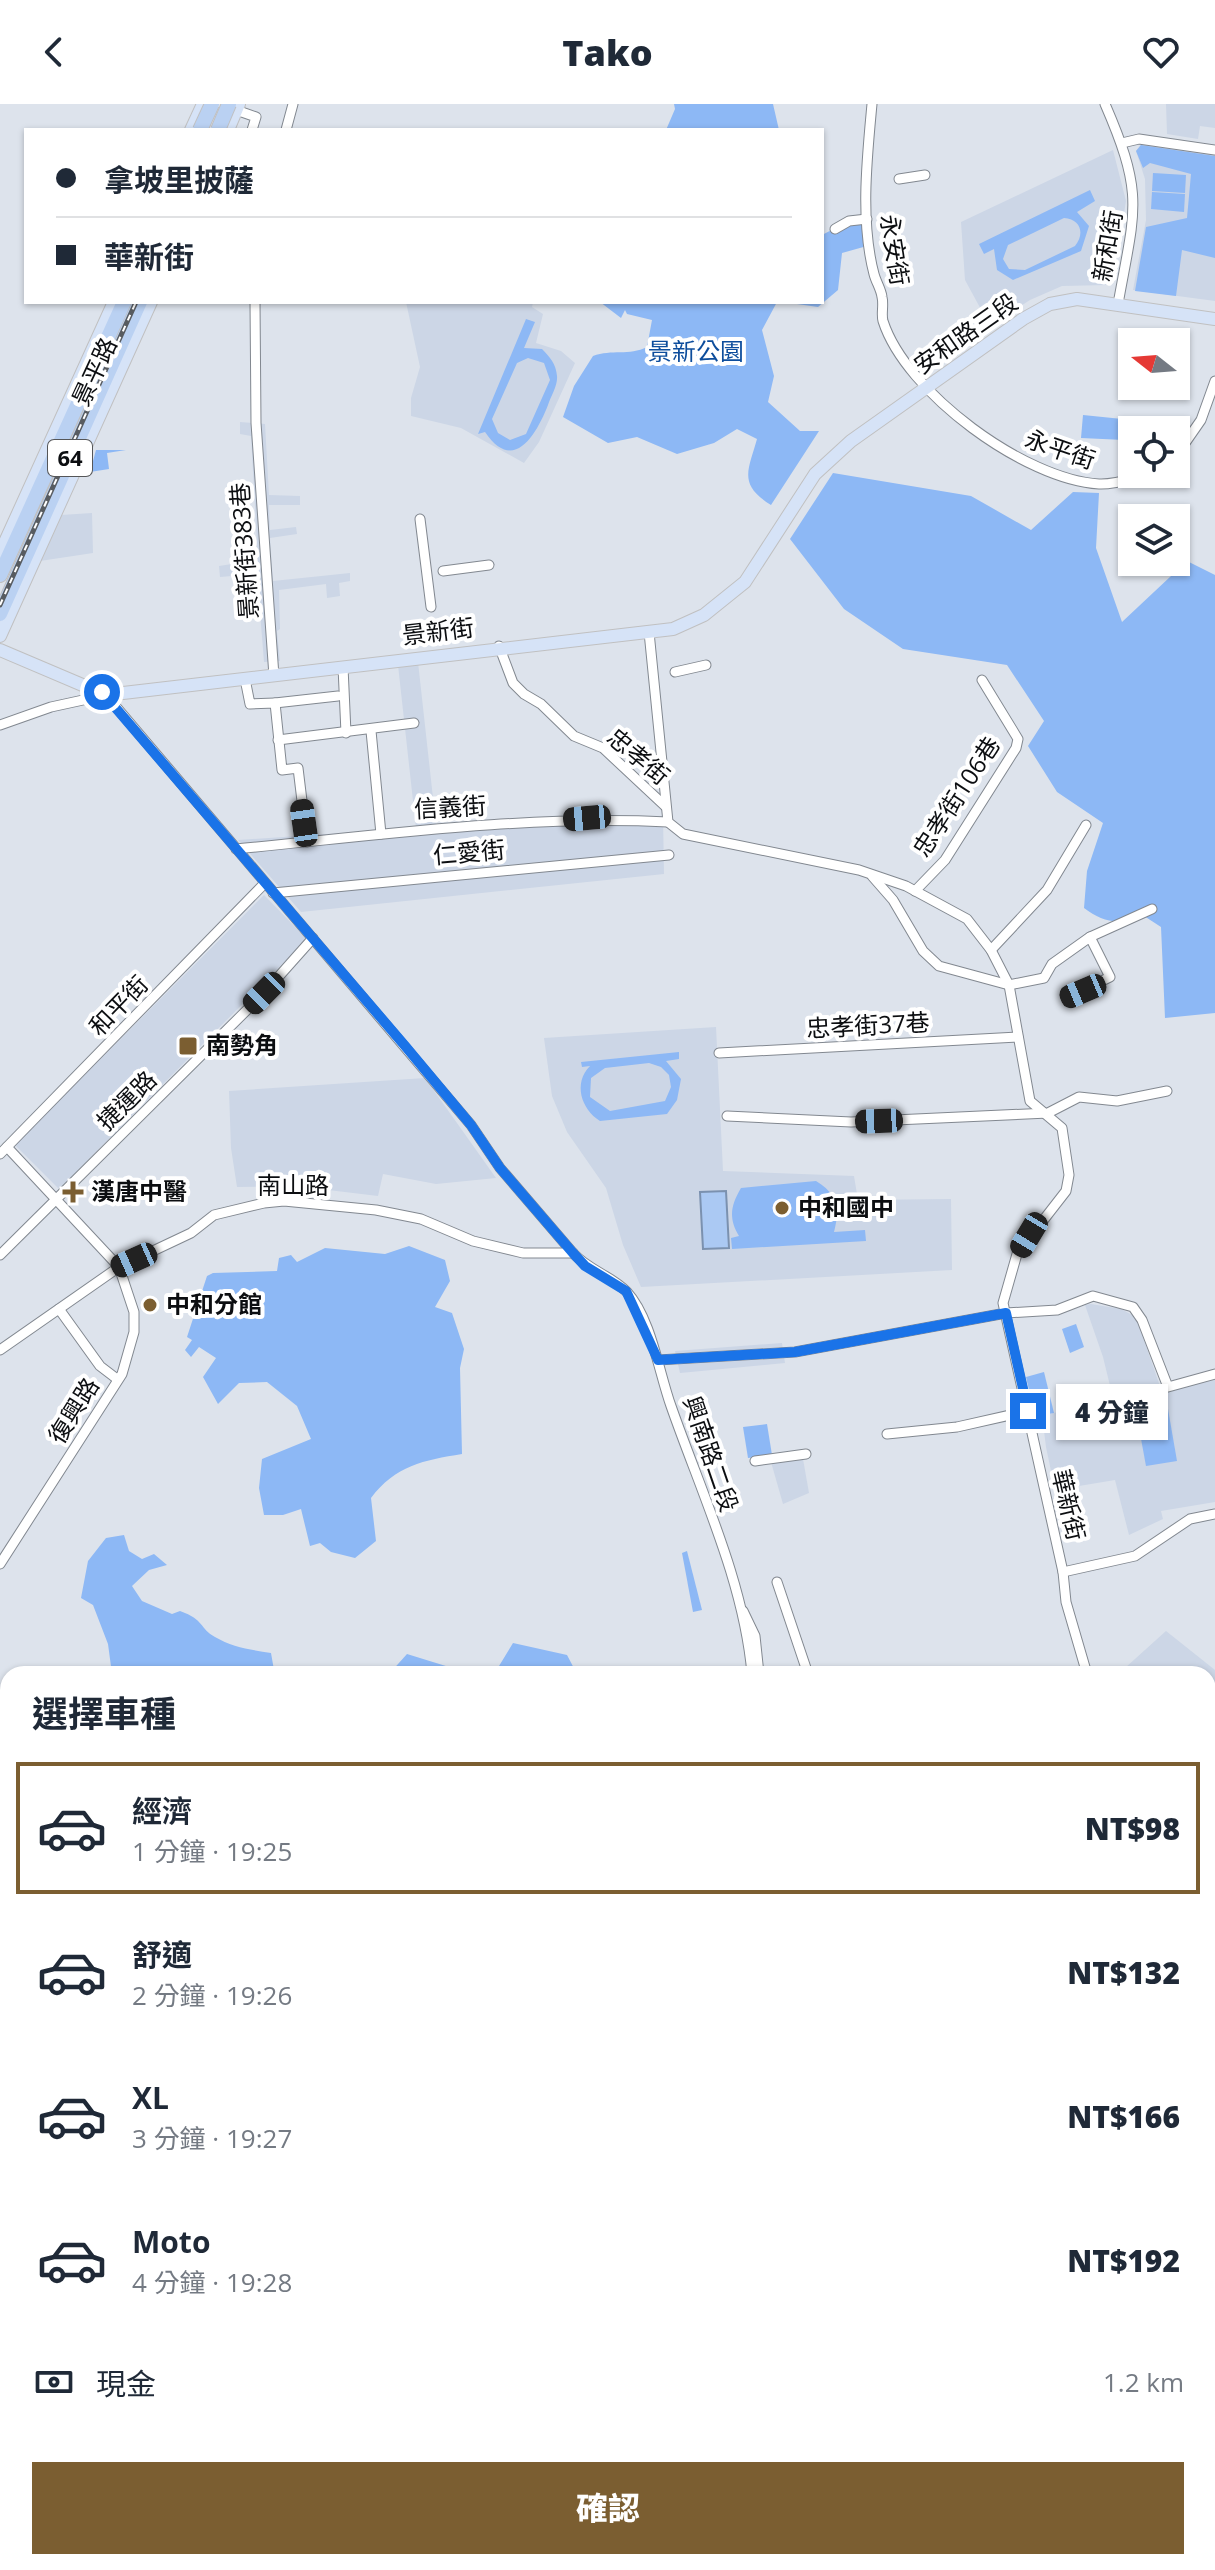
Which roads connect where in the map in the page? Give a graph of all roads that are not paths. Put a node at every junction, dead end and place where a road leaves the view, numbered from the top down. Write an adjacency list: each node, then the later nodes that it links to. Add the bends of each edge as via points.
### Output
1 (203, 104): 7 (main road)
2 (211, 104): 6 (street); 8 (highway, bridge)
3 (293, 104): 12 (street)
4 (872, 104): 17 (street, 永安街)
5 (1105, 104): 13 (street, 新和街)
6 (234, 108): 9 (highway, bridge); 10 (main road); 11 (street, via 256,117)
7 (192, 128)
8 (201, 128)
9 (219, 128)
10 (229, 128)
11 (253, 128)
12 (287, 128)
13 (1122, 143): 14 (street, via 1139,139); 24 (street, 新和街, via 1136,201)
14 (1215, 150)
15 (925, 175): 16 (street)
16 (899, 179)
17 (867, 219): 18 (street); 27 (street, 永安街, via 883,320 899,351)
18 (835, 229)
19 (113, 304): 32 (main road, 景平路)
20 (123, 304): 35 (highway, 64)
21 (139, 304): 37 (highway, 64)
22 (150, 304): 39 (main road, 景平路)
23 (255, 304): 45 (street, 景新街383巷, via 256,423)
24 (1118, 304): 25 (main road, 安和路三段); 27 (main road, 安和路三段, via 1077,299 1050,304)
25 (1215, 319)
26 (1215, 381): 28 (street)
27 (929, 387): 29 (main road, 安和路三段, via 851,441); 30 (street, 永平街, via 982,435 1026,463 1068,479 1103,485)
28 (1190, 436)
29 (815, 474): 38 (main road, 景新街, via 745,582 704,615 673,629)
30 (1118, 482)
31 (420, 519): 36 (street)
32 (0, 553)
33 (489, 565): 34 (street)
34 (443, 571)
35 (0, 575)
36 (431, 607)
37 (0, 614)
38 (649, 632): 40 (main road, 景新街); 56 (street)
39 (0, 636)
40 (499, 646): 43 (main road, 景新街); 56 (street, 忠孝街, via 513,683 524,694 574,736 603,748)
41 (0, 650): 48 (main road)
42 (706, 665): 44 (street)
43 (343, 667): 45 (main road, 景新街); 54 (street)
44 (675, 672)
45 (274, 676): 46 (main road, 景新街)
46 (245, 679): 48 (main road, 景新街); 50 (street, via 250,704)
47 (982, 680): 65 (street, 忠孝街106巷, via 1018,739 1016,748 945,860)
48 (106, 695): 52 (street, 景新街); 61 (street, 興南路二段)
49 (338, 696): 50 (street)
50 (275, 703): 55 (street)
51 (414, 723): 53 (street)
52 (0, 725)
53 (371, 731): 54 (street); 59 (street)
54 (346, 733): 55 (street)
55 (278, 740): 60 (street, via 282,770 298,768)
56 (665, 806): 57 (street, 忠孝街)
57 (668, 822): 59 (street, 信義街, via 587,818); 63 (street, 忠孝街, via 683,834)
58 (1086, 825): 70 (street, via 1047,890)
59 (381, 834): 60 (street, 信義街)
60 (307, 842): 61 (street, 信義街)
61 (236, 849): 64 (street, 興南路二段)
62 (669, 855): 66 (street, 仁愛街)
63 (872, 876): 65 (street, 忠孝街); 71 (street, via 939,966)
64 (264, 884): 66 (street, 興南路二段); 78 (street, 和平街)
65 (915, 891): 70 (street, 忠孝街, via 967,919)
66 (273, 893): 69 (street, 興南路二段)
67 (1152, 909): 68 (street)
68 (1090, 937): 71 (street, via 1052,964 1044,978); 72 (street, via 1110,977)
69 (313, 938): 79 (street, 捷運路); 80 (street, 興南路二段)
70 (991, 950): 71 (street, 忠孝街)
71 (1009, 985): 73 (street, 忠孝街)
72 (1067, 998)
73 (1018, 1037): 74 (street, 忠孝街37巷); 76 (street, 忠孝街, via 1030,1101)
74 (719, 1053)
75 (1167, 1091): 76 (street, via 1117,1101 1079,1097)
76 (1048, 1113): 77 (street, via 851,1122); 84 (street, 忠孝街, via 1062,1128 1069,1175 1066,1191 1017,1254 1003,1303)
77 (727, 1116)
78 (4, 1151): 79 (street)
79 (57, 1198): 81 (street, 捷運路); 82 (street)
80 (573, 1253): 82 (street, 南山路, via 523,1253 473,1241 421,1219 284,1201 214,1215 191,1233); 86 (street, 興南路二段, via 626,1291)
81 (0, 1255)
82 (119, 1267): 83 (street, 南山路); 88 (street, 復興路, via 134,1312 134,1332)
83 (59, 1309): 85 (street, 南山路); 88 (street, via 100,1366)
84 (1006, 1313): 86 (street, via 795,1352); 87 (street, via 1042,1313 1093,1296 1133,1307 1168,1387); 89 (street, 華新街)
85 (0, 1350)
86 (658, 1360): 97 (street, 興南路二段)
87 (1215, 1374)
88 (117, 1379): 94 (street, 復興路)
89 (1028, 1411): 90 (street, via 957,1427); 95 (street, 華新街)
90 (887, 1434)
91 (806, 1454): 92 (street)
92 (755, 1461)
93 (1215, 1514): 95 (street, via 1190,1519 1135,1556)
94 (0, 1564)
95 (1063, 1572): 101 (street, 華新街)
96 (777, 1582): 100 (street)
97 (739, 1605): 98 (street, 興南路二段); 99 (street, 興南路二段, via 755,1636)
98 (752, 1666)
99 (758, 1666)
100 (805, 1666)
101 (1085, 1666)

